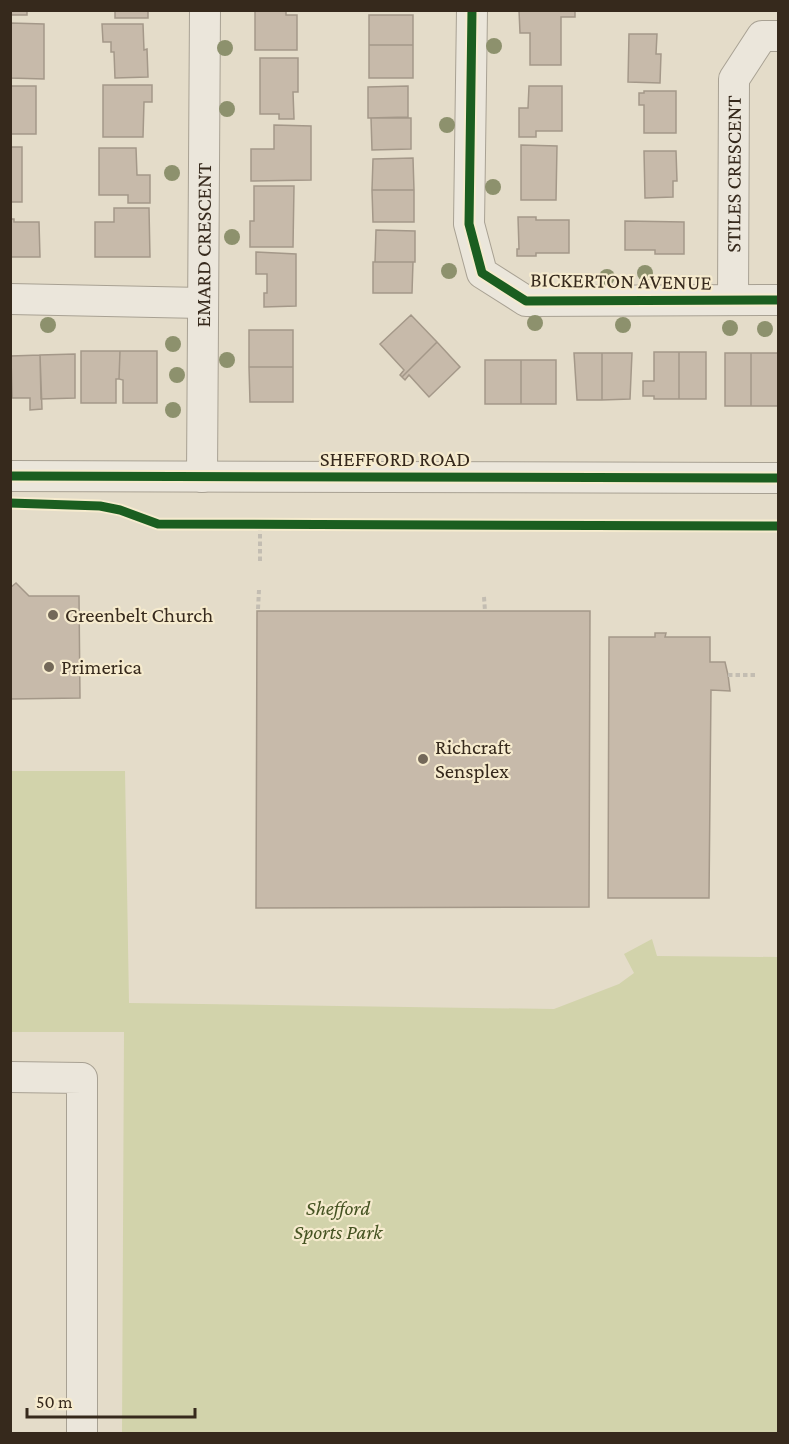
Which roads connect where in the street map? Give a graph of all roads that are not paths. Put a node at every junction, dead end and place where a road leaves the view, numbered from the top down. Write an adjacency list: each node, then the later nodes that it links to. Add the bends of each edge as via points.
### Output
1 (205, 10): 7 (street, EMARD CRESCENT)
2 (472, 10): 5 (street, BICKERTON AVENUE, via 469,224 482,273 526,301)
3 (778, 36): 5 (street, STILES CRESCENT, via 762,36 734,79)
4 (10, 299): 7 (street)
5 (733, 300): 6 (street, BICKERTON AVENUE)
6 (778, 300)
7 (202, 303): 9 (street, EMARD CRESCENT)
8 (10, 476): 9 (street, SHEFFORD ROAD)
9 (202, 477): 10 (street, SHEFFORD ROAD)
10 (778, 478)
11 (10, 1077): 12 (street, via 82,1078)
12 (81, 1434)

